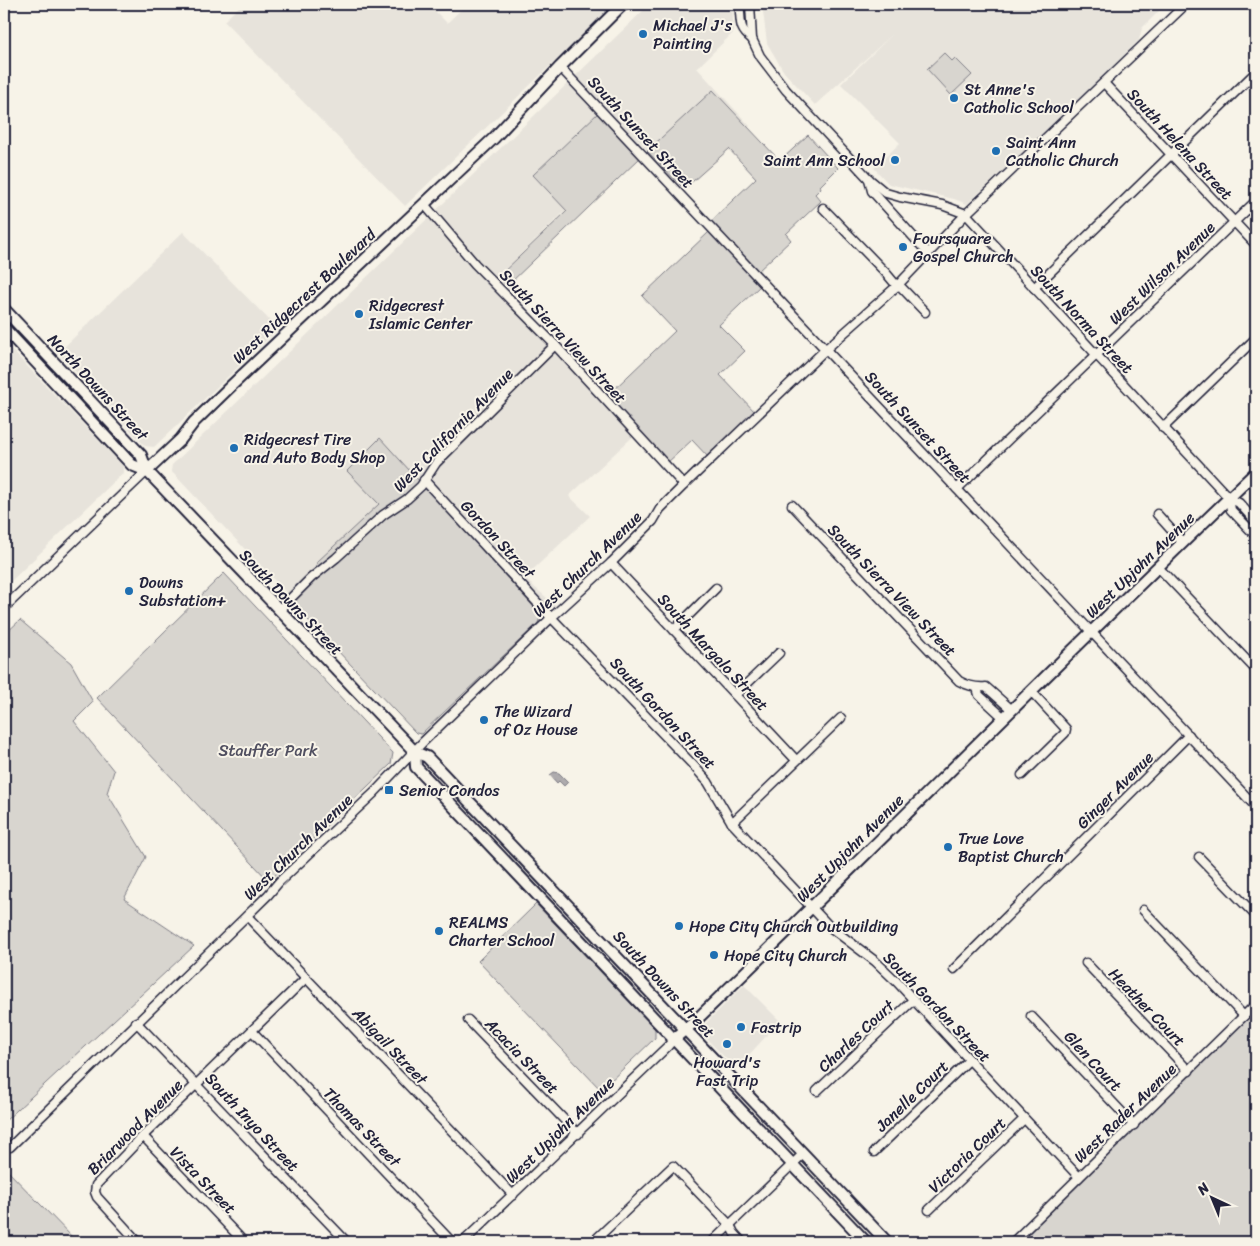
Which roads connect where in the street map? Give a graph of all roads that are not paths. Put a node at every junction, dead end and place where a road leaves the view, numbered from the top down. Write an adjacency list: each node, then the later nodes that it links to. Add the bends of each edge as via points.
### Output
1 (623, 4): 6 (main road, West Ridgecrest Boulevard)
2 (740, 4): 5 (street, South Norma Street, via 740,26)
3 (750, 4): 5 (street, South Norma Street)
4 (1186, 4): 8 (street, West Church Avenue)
5 (752, 39): 10 (street, South Norma Street, via 760,56 786,90)
6 (560, 67): 12 (main road, West Ridgecrest Boulevard, via 494,138); 25 (street, South Sunset Street)
7 (1256, 72): 9 (street)
8 (1104, 83): 9 (street, South Helena Street); 14 (street, West Church Avenue)
9 (1171, 154): 15 (street, South Helena Street); 19 (street)
10 (869, 179): 14 (street, South Norma Street, via 886,193 942,205); 17 (street, South Norma Street, via 872,191)
11 (1256, 201): 15 (street, West Wilson Avenue)
12 (424, 204): 24 (street, South Sierra View Street, via 475,264); 28 (main road, West Ridgecrest Boulevard, via 219,397)
13 (823, 208): 18 (street)
14 (966, 214): 17 (street, West Church Avenue); 19 (street, South Norma Street)
15 (1235, 222): 16 (street, South Helena Street); 26 (street, West Wilson Avenue)
16 (1256, 244)
17 (928, 253): 18 (street, West Church Avenue)
18 (896, 286): 21 (street, via 901,287); 25 (street, West Church Avenue)
19 (1034, 288): 26 (street, South Norma Street)
20 (4, 309): 28 (main road, North Downs Street, via 141,454)
21 (925, 312)
22 (4, 328): 28 (main road, North Downs Street, via 132,465)
23 (1256, 338): 27 (street)
24 (555, 345): 30 (street, West California Avenue, via 436,463); 31 (street, South Sierra View Street)
25 (826, 349): 31 (street, West Church Avenue); 32 (street, South Sunset Street)
26 (1096, 355): 27 (street, South Norma Street); 32 (street, West Wilson Avenue)
27 (1163, 428): 33 (street, South Norma Street)
28 (148, 471): 42 (street, West Ridgecrest Boulevard); 43 (main road, South Downs Street)
29 (1256, 472): 33 (main road, West Upjohn Avenue)
30 (424, 480): 43 (street, West California Avenue, via 407,499 383,515); 44 (street, Gordon Street)
31 (684, 485): 39 (street, West Church Avenue)
32 (958, 489): 46 (street, South Sunset Street)
33 (1229, 498): 36 (street, South Norma Street, via 1239,503); 37 (street, South Norma Street, via 1231,510); 38 (main road, West Upjohn Avenue)
34 (792, 505): 49 (street, South Sierra View Street, via 959,681)
35 (1157, 514): 38 (street)
36 (1256, 522)
37 (1256, 536)
38 (1184, 543): 40 (main road, West Upjohn Avenue)
39 (611, 563): 44 (street, West Church Avenue); 45 (street, South Margalo Street)
40 (1158, 567): 46 (main road, West Upjohn Avenue); 48 (street)
41 (716, 588): 45 (street)
42 (5, 603)
43 (279, 610): 56 (main road, South Downs Street)
44 (553, 616): 56 (street, West Church Avenue); 60 (street, South Gordon Street, via 708,782)
45 (674, 630): 51 (street, South Margalo Street)
46 (1092, 632): 50 (main road, West Upjohn Avenue); 55 (street, South Sunset Street)
47 (779, 653): 51 (street)
48 (1256, 670)
49 (977, 688): 52 (street, South Sierra View Street, via 986,686); 54 (street, South Sierra View Street, via 979,695)
50 (1031, 691): 52 (main road, West Upjohn Avenue); 58 (street, via 1066,728 1065,733)
51 (735, 695): 57 (street, South Margalo Street)
52 (1012, 710): 54 (main road, West Upjohn Avenue)
53 (841, 718): 57 (street)
54 (1004, 718): 62 (main road, West Upjohn Avenue)
55 (1189, 735): 59 (street, South Sunset Street); 67 (street, Ginger Avenue)
56 (415, 752): 64 (street, West Church Avenue); 75 (main road, South Downs Street, via 434,764); 77 (main road, South Downs Street, via 416,767)
57 (796, 760): 60 (street)
58 (1022, 775)
59 (1256, 807)
60 (732, 824): 62 (street, South Gordon Street)
61 (1199, 858): 65 (street)
62 (812, 908): 69 (street, South Gordon Street, via 830,927 875,961); 75 (main road, West Upjohn Avenue)
63 (1142, 910): 72 (street)
64 (247, 916): 68 (street, Abigail Street); 74 (street, West Church Avenue)
65 (1256, 916)
66 (1086, 962): 79 (street, Heather Court)
67 (954, 969)
68 (306, 978): 76 (street, Briarwood Avenue); 91 (street, Abigail Street)
69 (913, 1000): 78 (street, South Gordon Street); 81 (street, Charles Court)
70 (1256, 1004): 72 (street, West Rader Avenue)
71 (1031, 1016): 83 (street, Glen Court)
72 (1244, 1016): 79 (street, West Rader Avenue)
73 (468, 1020): 84 (street, Acacia Street)
74 (136, 1022): 80 (street, South Inyo Street); 86 (street, West Church Avenue)
75 (686, 1029): 77 (main road, West Upjohn Avenue); 88 (main road, South Downs Street)
76 (252, 1031): 80 (street, Briarwood Avenue); 97 (street, Thomas Street)
77 (674, 1039): 84 (street, West Upjohn Avenue); 89 (main road, South Downs Street)
78 (970, 1060): 82 (street, South Gordon Street); 87 (street, Janelle Court)
79 (1189, 1071): 83 (street, West Rader Avenue)
80 (197, 1084): 85 (street, Briarwood Avenue); 96 (street, South Inyo Street)
81 (817, 1092)
82 (1024, 1119): 90 (street, South Gordon Street); 92 (street, Victoria Court)
83 (1134, 1125): 90 (street, West Rader Avenue)
84 (578, 1134): 91 (street, West Upjohn Avenue)
85 (143, 1136): 94 (street, Briarwood Avenue, via 96,1185 95,1192 96,1197); 95 (street, Vista Street)
86 (10, 1147)
87 (874, 1152)
88 (803, 1154): 89 (street); 103 (main road, South Downs Street)
89 (792, 1164): 93 (street); 102 (main road, South Downs Street)
90 (1079, 1177): 104 (street, West Rader Avenue)
91 (513, 1195): 98 (street, West Upjohn Avenue)
92 (929, 1210)
93 (730, 1225): 99 (street, via 673,1166); 100 (street); 101 (street)
94 (138, 1242)
95 (244, 1242)
96 (347, 1242)
97 (452, 1242)
98 (463, 1242)
99 (593, 1242)
100 (712, 1242)
101 (742, 1242)
102 (866, 1242)
103 (886, 1242)
104 (1014, 1242)

